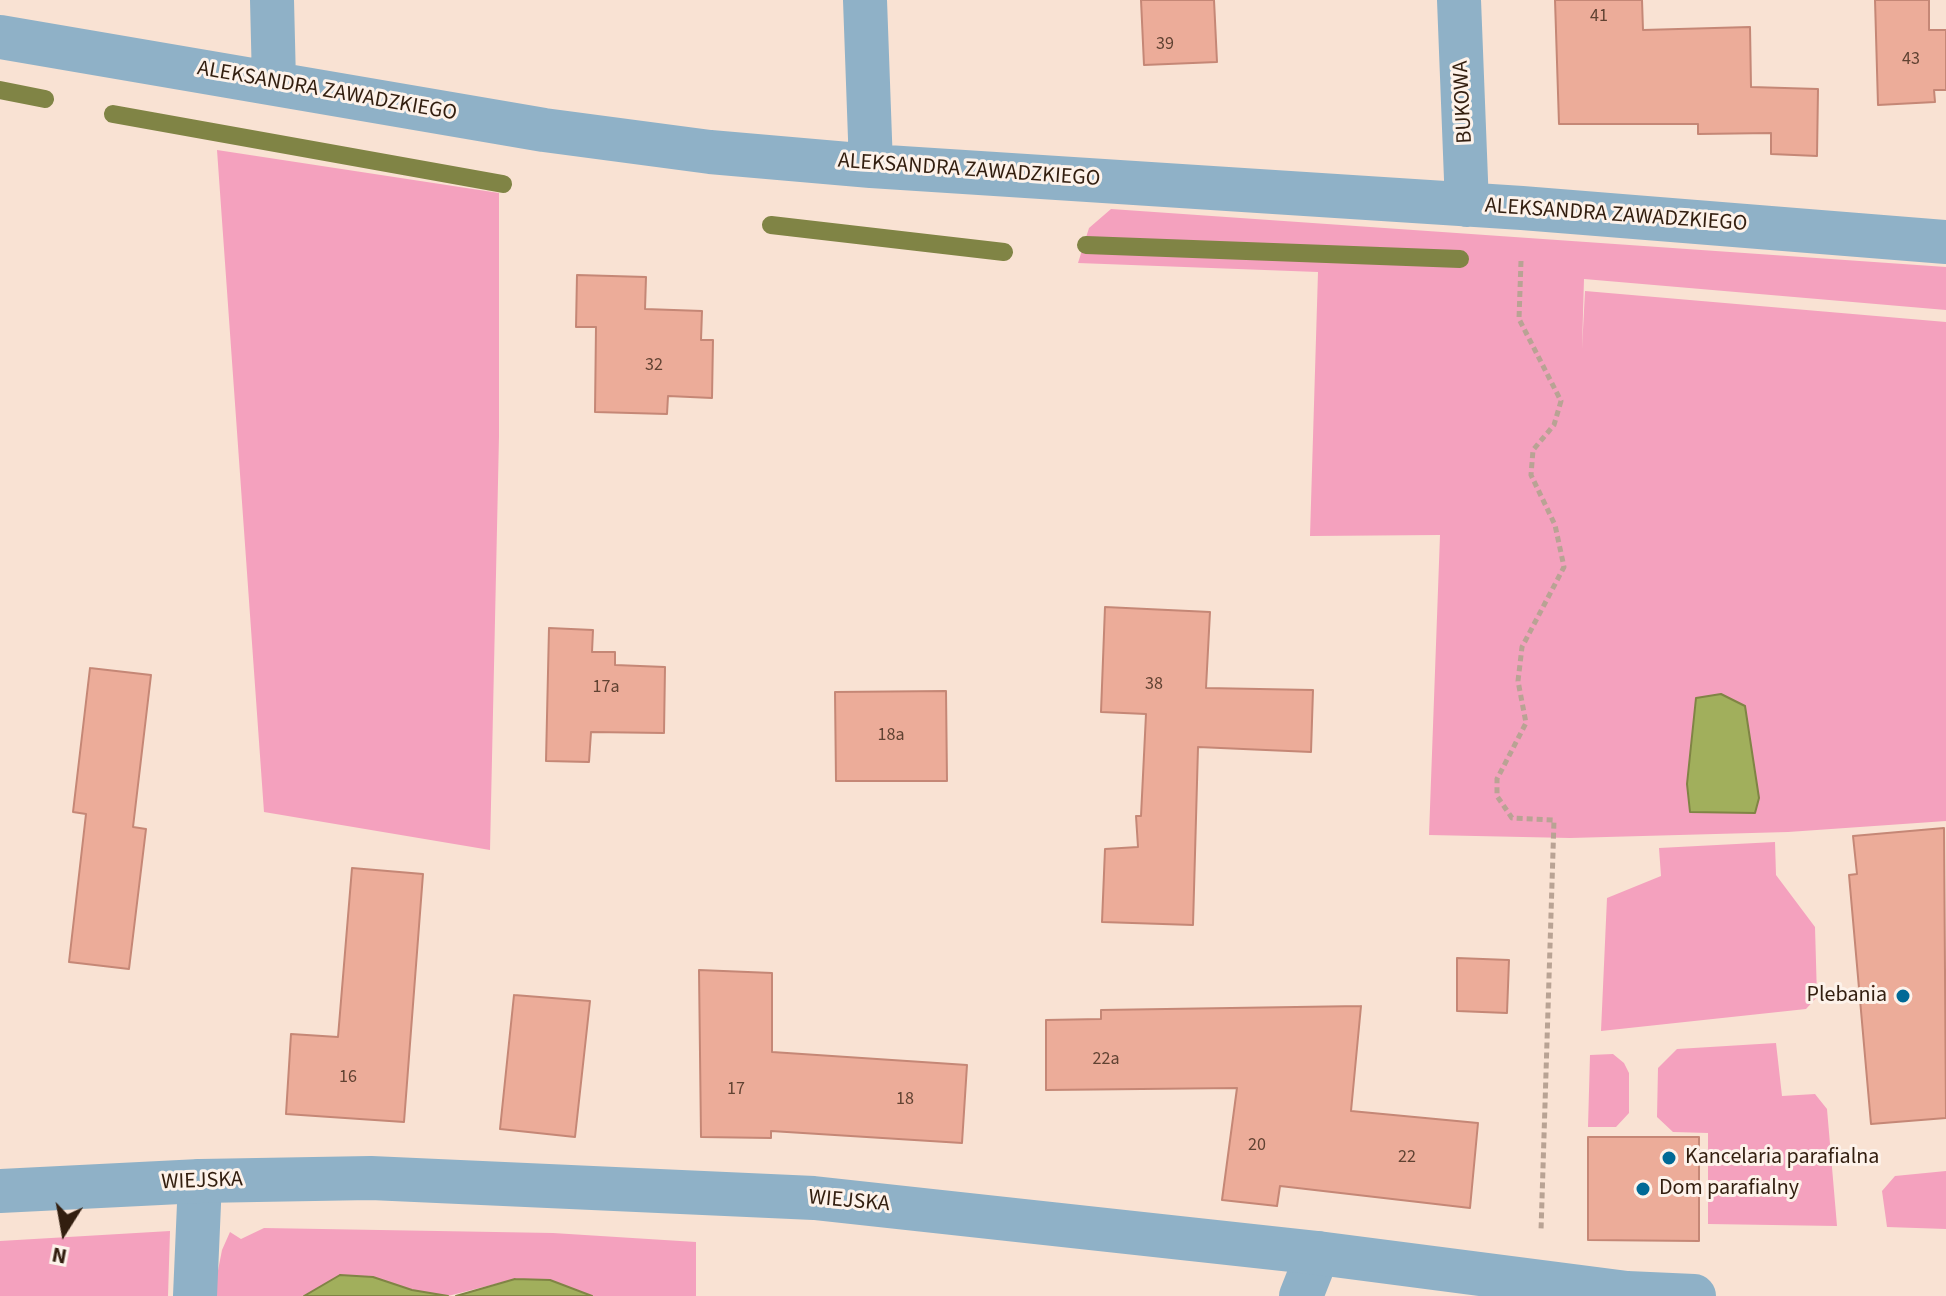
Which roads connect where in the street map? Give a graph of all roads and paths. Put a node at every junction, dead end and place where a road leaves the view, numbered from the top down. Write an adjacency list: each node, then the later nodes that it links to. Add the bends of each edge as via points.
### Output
1 (272, 0): 5 (street)
2 (865, 0): 6 (street)
3 (1459, 0): 7 (street, BUKOWA)
4 (0, 37): 5 (street, ALEKSANDRA ZAWADZKIEGO)
5 (274, 82): 6 (street, ALEKSANDRA ZAWADZKIEGO, via 544,130)
6 (871, 166): 7 (street, ALEKSANDRA ZAWADZKIEGO)
7 (1467, 205): 8 (street, ALEKSANDRA ZAWADZKIEGO)
8 (1522, 208): 9 (street, ALEKSANDRA ZAWADZKIEGO); 12 (path, via 1519,319 1561,401 1554,425 1533,450 1531,475 1555,525 1564,567 1522,647 1518,681 1526,723 1497,779 1497,796 1512,818 1554,820)
9 (1946, 242)
10 (200, 1181): 11 (street, WIEJSKA); 13 (street, WIEJSKA, via 371,1178 814,1198); 14 (street)
11 (0, 1191)
12 (1541, 1245)
13 (1318, 1253): 15 (street); 16 (street, WIEJSKA, via 1627,1293)
14 (195, 1296)
15 (1301, 1296)
16 (1694, 1296)

